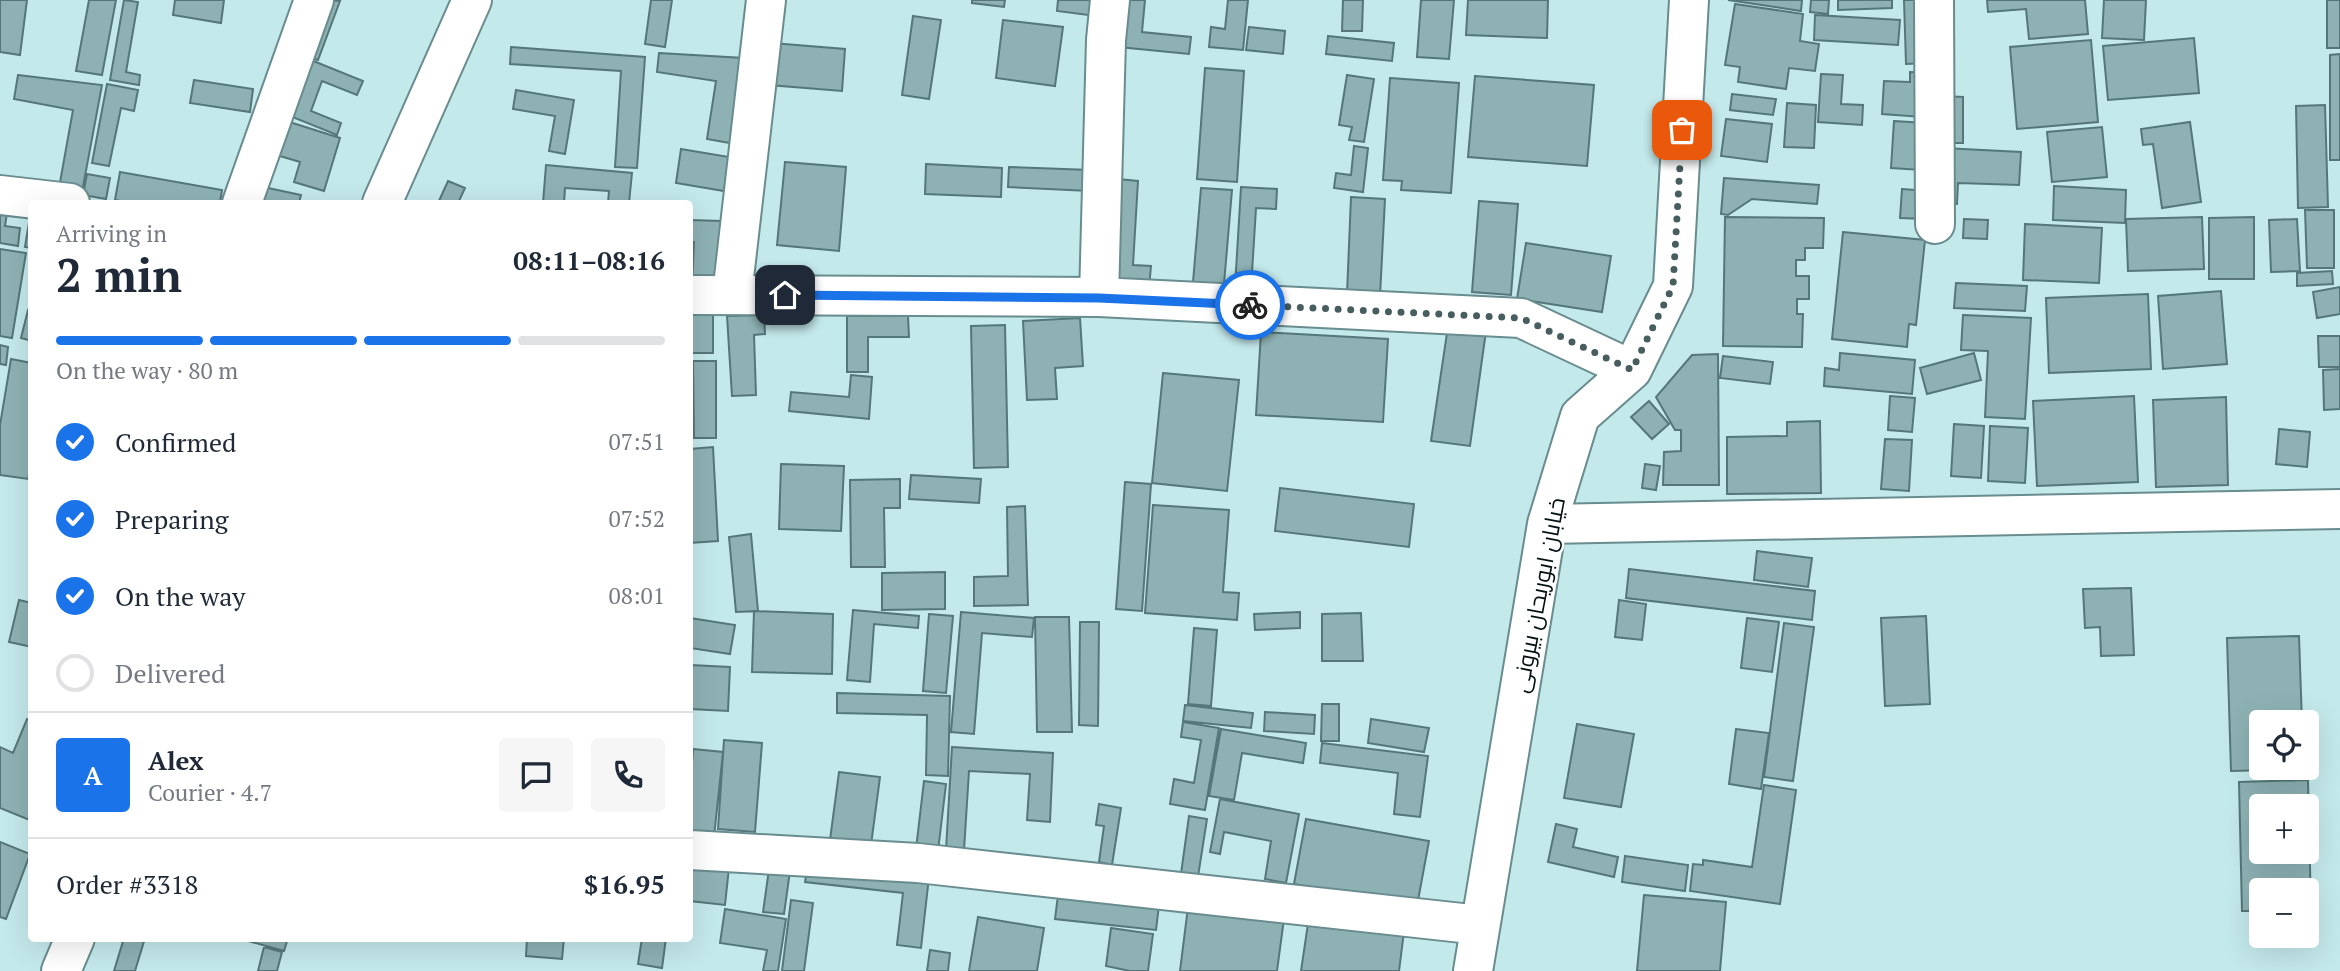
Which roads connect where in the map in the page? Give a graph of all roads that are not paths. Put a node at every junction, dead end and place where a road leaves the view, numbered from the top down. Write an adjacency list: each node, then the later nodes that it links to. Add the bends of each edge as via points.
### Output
1 (314, 0): 9 (street)
2 (472, 0): 10 (street)
3 (766, 0): 13 (street)
4 (1110, 0): 14 (street)
5 (1689, 0): 15 (street, خیابان ابوریحان بیرونی, via 1673,286)
6 (1934, 0): 11 (street)
7 (0, 195): 8 (street)
8 (44, 200)
9 (243, 200)
10 (383, 200)
11 (1935, 225)
12 (693, 295): 13 (street)
13 (732, 295): 14 (street)
14 (1099, 298): 15 (street, via 1521,318)
15 (1632, 370): 17 (street, خیابان ابوریحان بیرونی, via 1580,416)
16 (2340, 509): 17 (street)
17 (1547, 524): 19 (street, خیابان ابوریحان بیرونی)
18 (693, 850): 19 (street, via 918,863)
19 (1480, 925): 22 (street, خیابان ابوریحان بیرونی)
20 (73, 942): 21 (street)
21 (61, 971)
22 (1473, 971)

